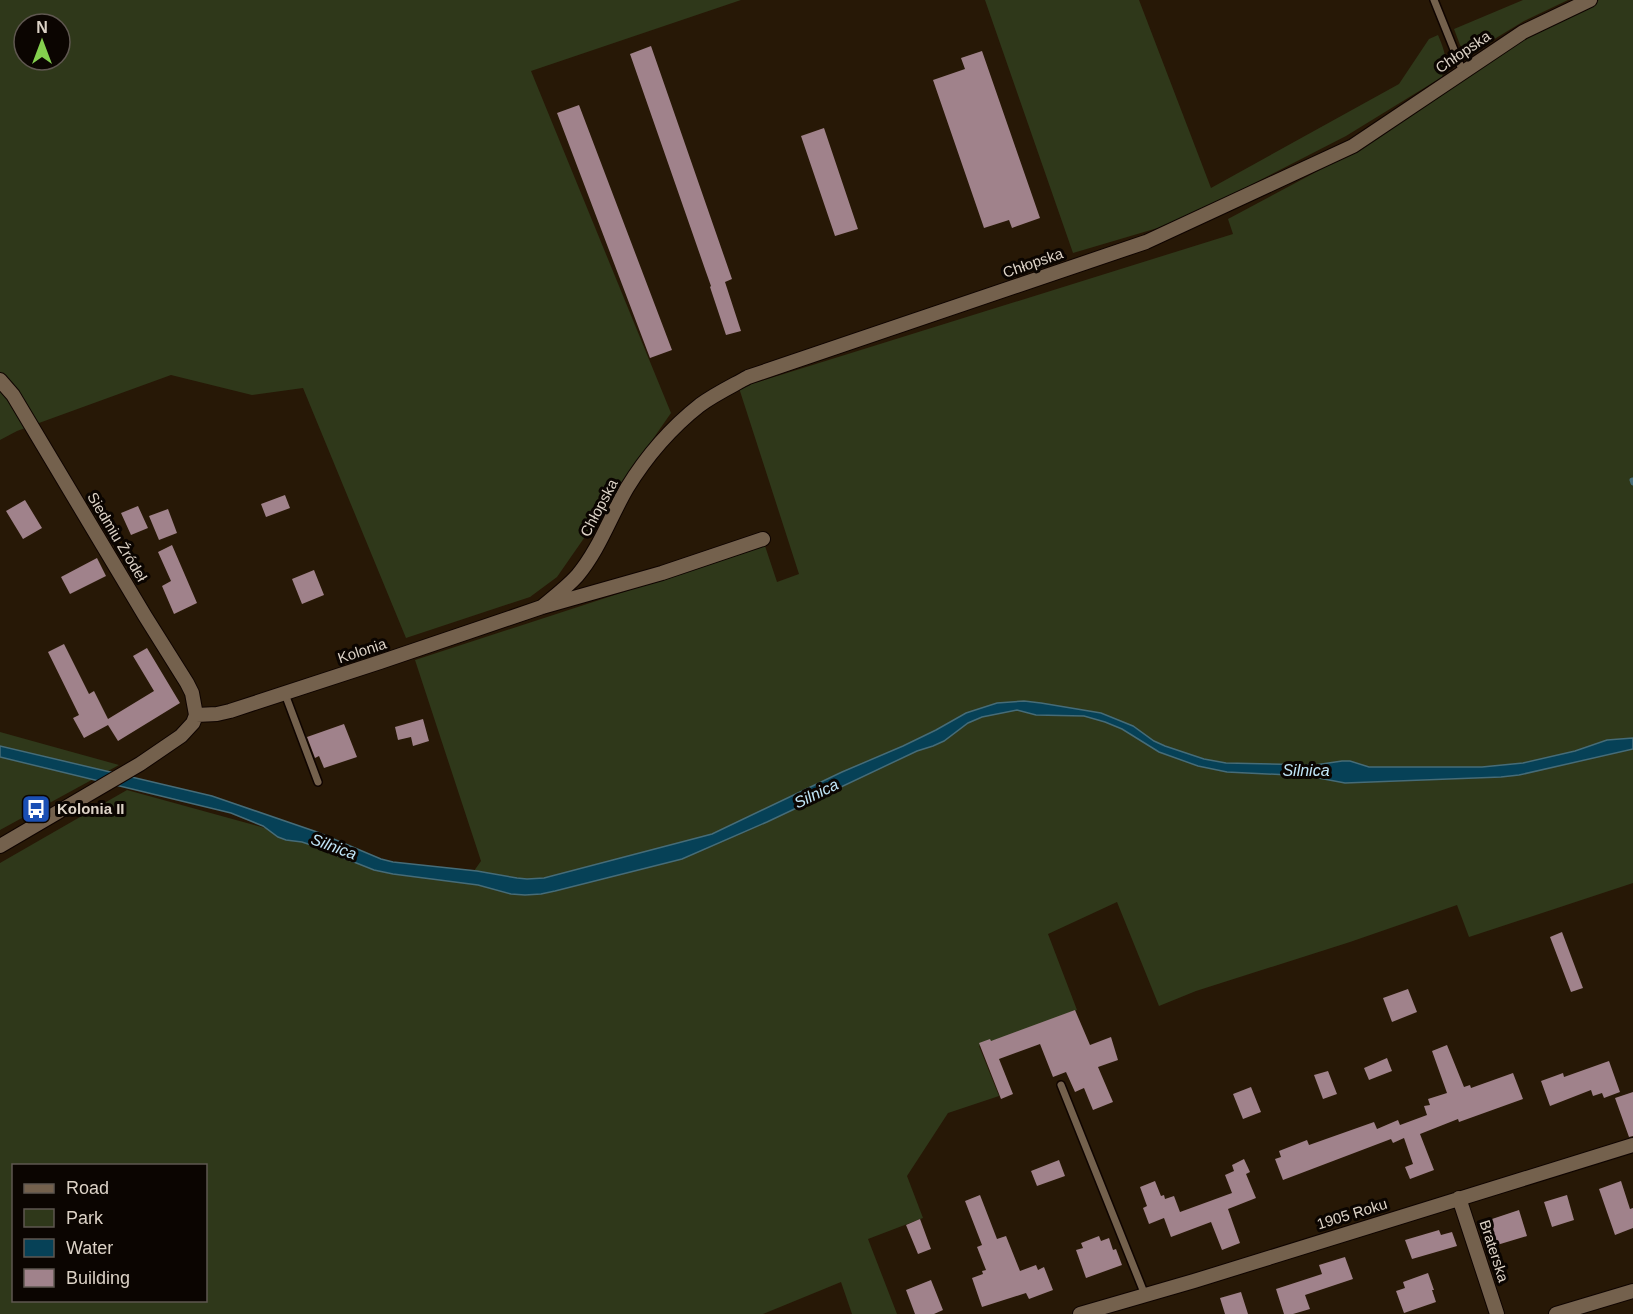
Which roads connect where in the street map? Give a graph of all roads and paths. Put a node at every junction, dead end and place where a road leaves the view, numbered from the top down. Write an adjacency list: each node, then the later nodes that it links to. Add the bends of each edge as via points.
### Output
1 (1434, 0): 3 (lane)
2 (1590, 0): 3 (street, Chłopska, via 1523,32)
3 (1463, 72): 6 (street, Chłopska, via 1353,146 1146,242 748,377 722,391 682,420 653,452 628,486 592,555 576,577)
4 (0, 380): 8 (street, Siedmiu Źródeł, via 13,395 188,683)
5 (764, 539): 6 (street, Kolonia)
6 (542, 607): 7 (street, Kolonia)
7 (285, 694): 8 (street, Kolonia, via 217,714); 9 (lane)
8 (196, 714): 10 (street, via 181,736 140,764)
9 (318, 782)
10 (0, 846)
11 (1061, 1085): 15 (lane)
12 (1633, 1145): 13 (street, 1905 Roku)
13 (1459, 1198): 15 (street, 1905 Roku); 17 (street, Braterska)
14 (1633, 1291): 18 (street)
15 (1145, 1295): 16 (street, 1905 Roku)
16 (1080, 1314)
17 (1497, 1314)
18 (1556, 1314)

